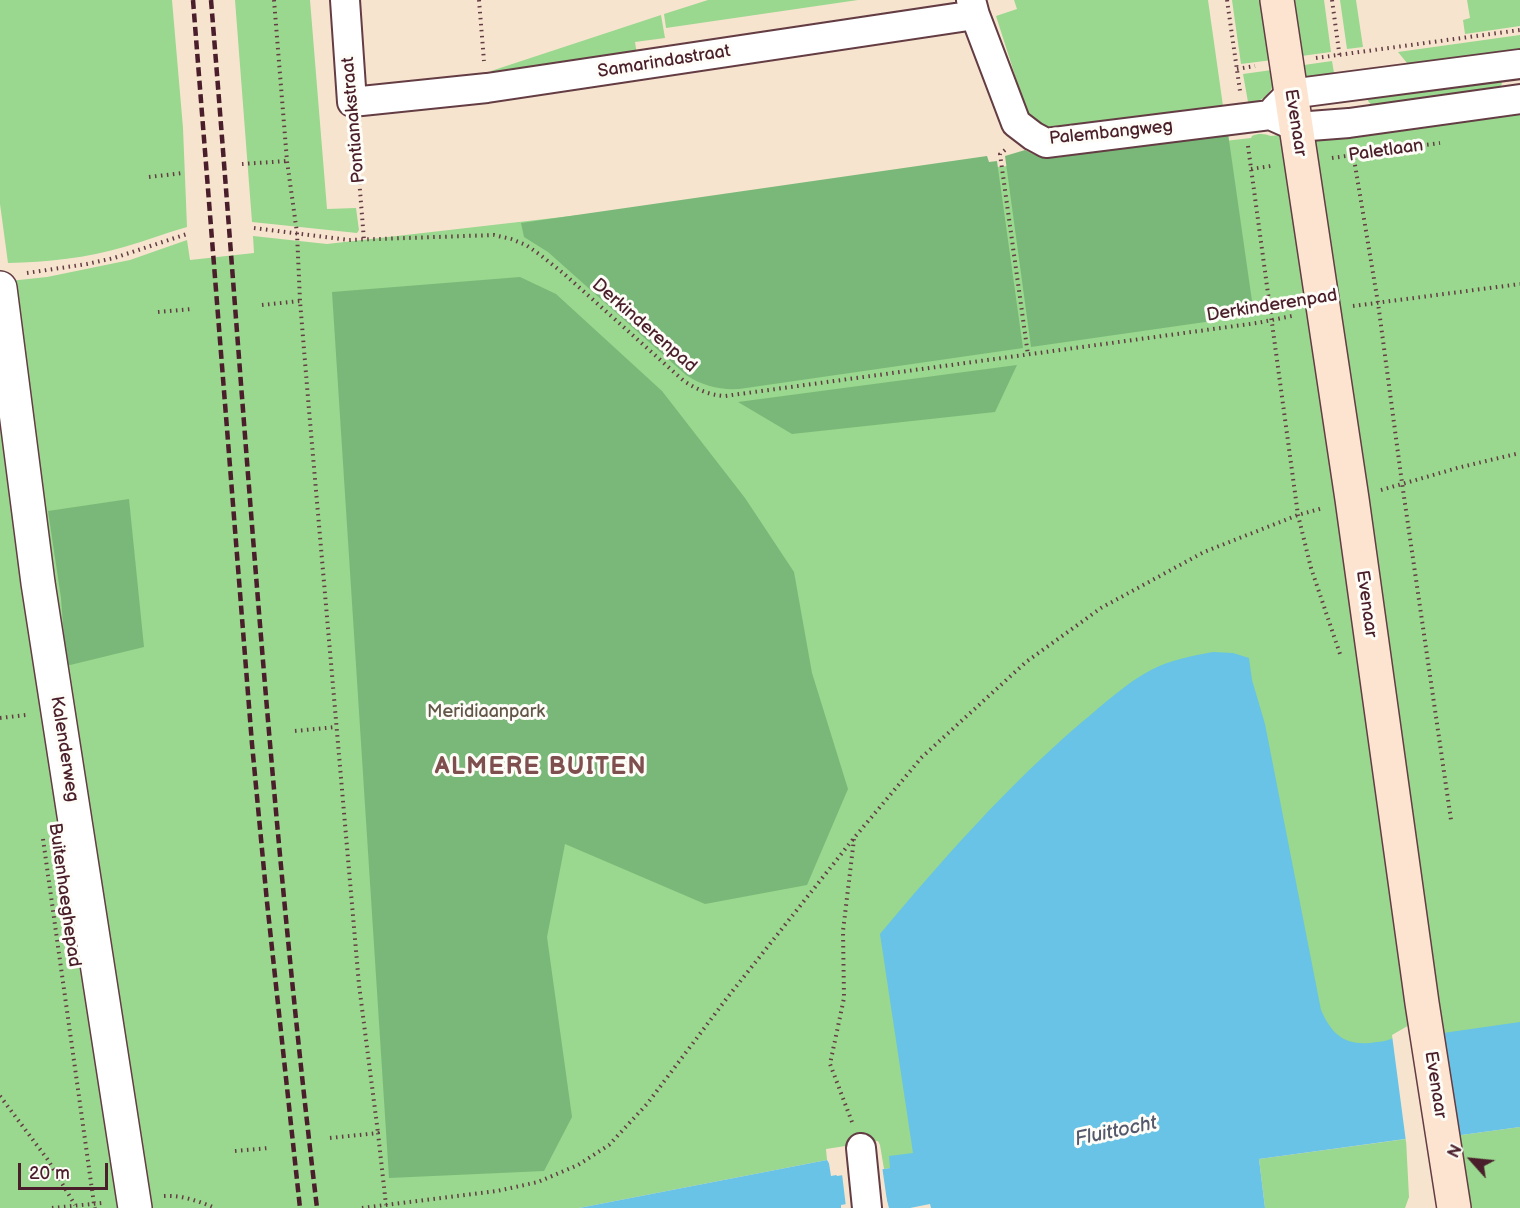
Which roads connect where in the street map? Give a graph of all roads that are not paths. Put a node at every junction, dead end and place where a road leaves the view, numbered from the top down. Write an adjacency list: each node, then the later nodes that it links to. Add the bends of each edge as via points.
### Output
1 (345, 0): 6 (street, Pontianakstraat)
2 (1277, 0): 7 (main road, Evenaar, via 1286,62)
3 (973, 8): 6 (street, Samarindastraat, via 487,88); 7 (street, Palembangweg, via 1016,123 1046,143)
4 (1520, 64): 7 (street, via 1344,86)
5 (1520, 99): 7 (street, Paletlaan, via 1349,123)
6 (352, 102)
7 (1275, 113): 12 (main road, Evenaar, via 1302,162)
8 (11, 281): 10 (street, Kalenderweg, via 38,583)
9 (861, 1148): 11 (street)
10 (135, 1208)
11 (867, 1208)
12 (1455, 1208)

